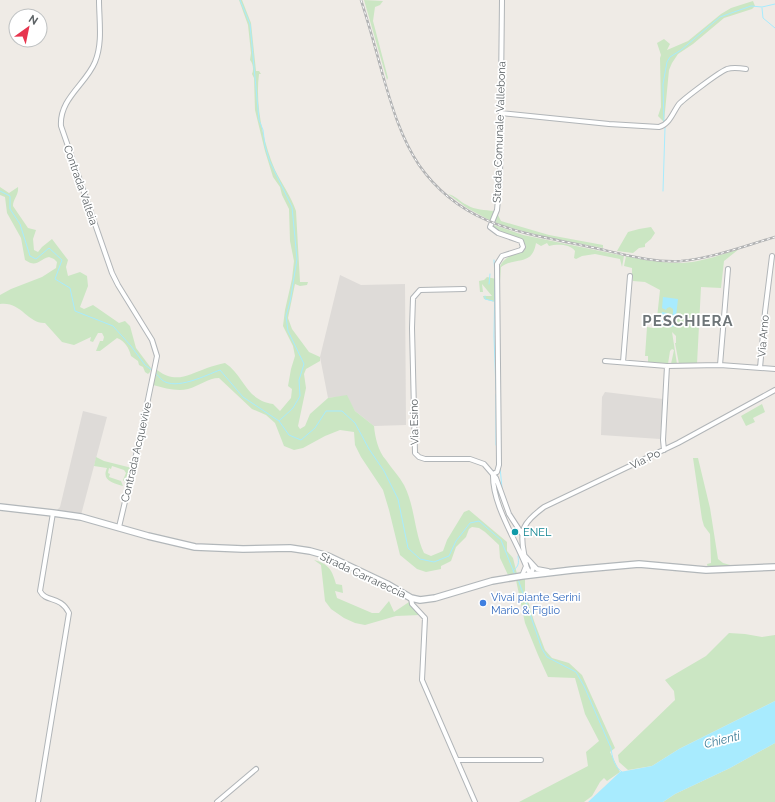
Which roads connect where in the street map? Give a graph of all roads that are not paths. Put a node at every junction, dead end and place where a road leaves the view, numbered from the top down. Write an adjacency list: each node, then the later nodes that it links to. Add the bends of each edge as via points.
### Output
1 (99, 0): 15 (street, Contrada Valteia, via 97,55 92,69 64,106 61,126 112,273 152,340 156,351)
2 (502, 0): 4 (street, Strada Comunale Vallebona)
3 (746, 69): 4 (street, via 727,69 680,104 665,125 659,127)
4 (501, 113): 18 (street, Strada Comunale Vallebona, via 498,200 496,214 490,227 498,233 521,241 524,247 502,256 498,264 498,465 497,472)
5 (772, 256): 13 (street, Via Arno)
6 (728, 270): 12 (street)
7 (630, 276): 10 (street)
8 (464, 289): 18 (street, Via Esino, via 420,290 413,298 415,450 416,455 425,459 475,460 484,464)
9 (605, 361): 10 (street, Via Arno)
10 (623, 362): 11 (street, Via Arno)
11 (667, 366): 12 (street, Via Arno); 17 (street)
12 (720, 366): 13 (street, Via Arno)
13 (760, 368): 14 (street, Via Arno)
14 (775, 369)
15 (153, 378): 23 (street, Contrada Acquevive)
16 (775, 390): 17 (street, Via Po)
17 (664, 450): 22 (street, Via Po, via 544,507)
18 (493, 474): 21 (street); 25 (street, via 493,487)
19 (0, 507): 20 (main road, Strada Carrareccia)
20 (53, 513): 23 (main road, Strada Carrareccia); 37 (street, via 40,591 44,596 63,604 69,613)
21 (513, 520): 22 (street); 24 (street)
22 (526, 524): 24 (street, Via Po)
23 (119, 527): 33 (main road, Strada Carrareccia, via 195,547 290,548 310,551 337,560)
24 (522, 534): 25 (street, via 518,538); 26 (street)
25 (512, 536): 28 (street)
26 (524, 554): 27 (street); 28 (street)
27 (531, 563): 30 (street, via 539,570); 31 (street)
28 (526, 566): 31 (street); 32 (street)
29 (775, 567): 30 (main road, Strada Carrareccia, via 701,570 639,564)
30 (553, 572): 31 (main road, Strada Carrareccia)
31 (531, 574): 32 (main road, Strada Carrareccia)
32 (521, 576): 33 (main road, Strada Carrareccia, via 492,581 430,599)
33 (411, 598): 34 (street, via 412,604 425,618 422,680)
34 (457, 760): 35 (street); 39 (street)
35 (541, 760)
36 (256, 769): 38 (street)
37 (38, 802)
38 (217, 802)
39 (475, 802)

